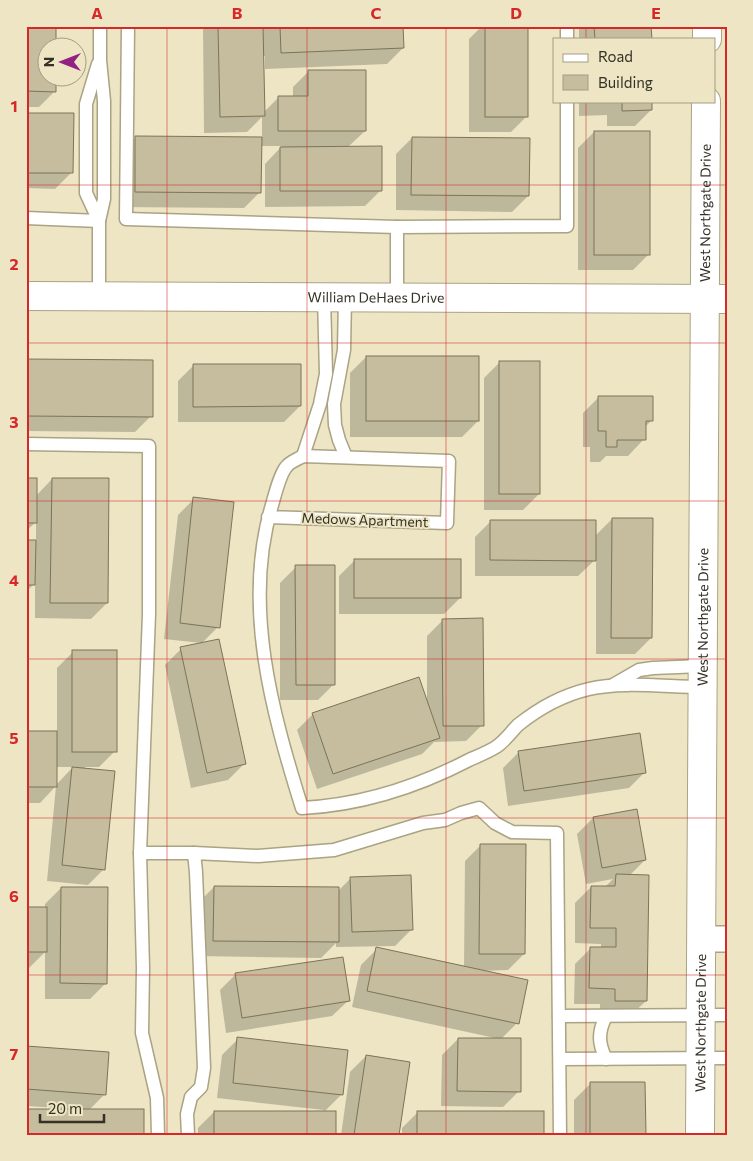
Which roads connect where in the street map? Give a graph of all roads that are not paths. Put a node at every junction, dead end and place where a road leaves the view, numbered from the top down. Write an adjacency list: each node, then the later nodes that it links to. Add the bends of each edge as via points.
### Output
1 (100, 26): 3 (lane)
2 (128, 26): 8 (lane, via 126,219)
3 (100, 60): 7 (lane, via 104,101 104,199); 7 (lane, via 86,104 86,193)
4 (567, 102): 8 (lane, via 567,226)
5 (706, 102): 13 (main road, West Northgate Drive)
6 (26, 218): 7 (lane)
7 (100, 221): 10 (lane)
8 (397, 227): 12 (lane)
9 (26, 296): 10 (main road, William DeHaes Drive)
10 (99, 296): 11 (main road, William DeHaes Drive)
11 (334, 297): 12 (main road, William DeHaes Drive); 15 (lane, via 326,374); 16 (lane, via 344,350 334,404 335,425)
12 (397, 297): 13 (main road, William DeHaes Drive)
13 (716, 299): 18 (main road, West Northgate Drive)
14 (26, 444): 20 (lane, via 150,446 150,614)
15 (303, 456): 16 (lane, Medows Apartment); 17 (lane, via 286,466)
16 (346, 457): 17 (lane, Medows Apartment, via 449,460 447,523)
17 (268, 517): 19 (lane, via 262,549 261,624 278,726 302,808 350,803 390,793 445,773 498,746 518,725 560,699 588,689)
18 (702, 677): 19 (lane); 19 (lane, via 653,668 639,670); 22 (main road, West Northgate Drive)
19 (613, 685)
20 (140, 853): 21 (lane); 29 (lane, via 142,1033 156,1098)
21 (194, 853): 24 (lane, via 258,856 334,850 480,808 495,823 512,832 557,833); 30 (lane, via 204,1068 201,1087 191,1097)
22 (714, 939): 23 (main road, West Northgate Drive)
23 (714, 1015): 25 (lane); 26 (main road, West Northgate Drive)
24 (559, 1016): 25 (lane); 27 (lane)
25 (606, 1016): 28 (lane, via 599,1038)
26 (714, 1058): 28 (lane); 32 (main road, West Northgate Drive)
27 (560, 1059): 28 (lane); 31 (lane)
28 (606, 1059)
29 (158, 1135)
30 (188, 1135)
31 (560, 1135)
32 (700, 1135)

